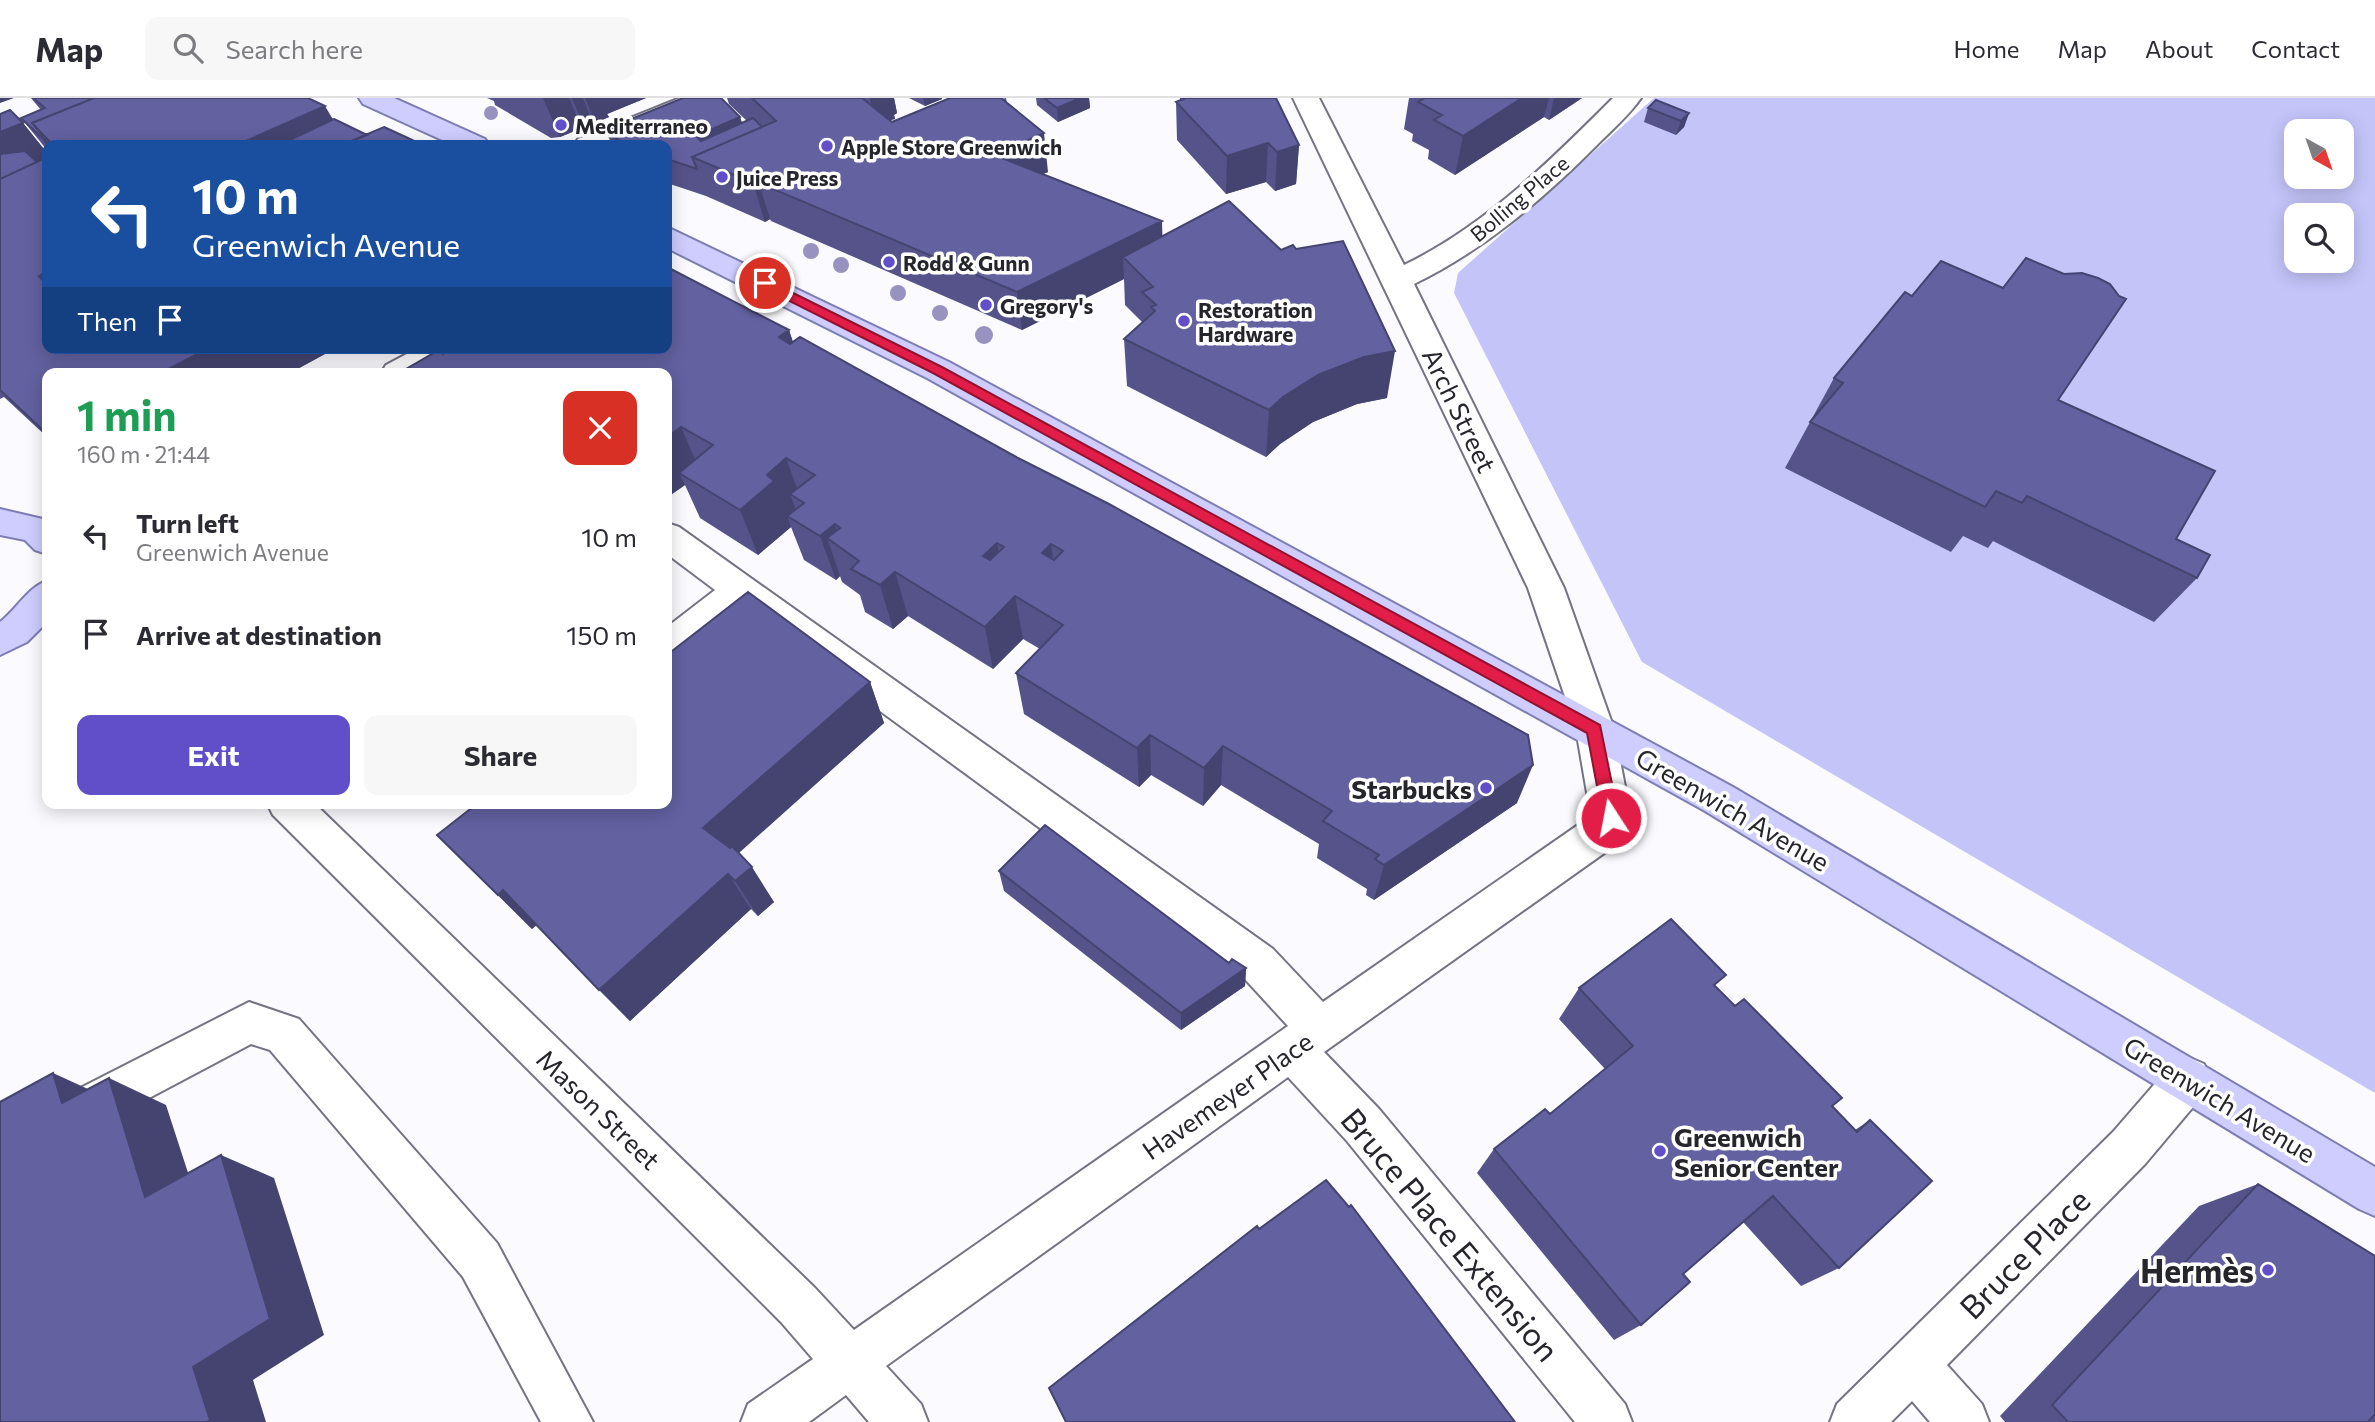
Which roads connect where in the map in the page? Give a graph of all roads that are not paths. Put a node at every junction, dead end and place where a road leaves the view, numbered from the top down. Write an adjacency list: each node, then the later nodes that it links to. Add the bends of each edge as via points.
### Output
1 (703, 98): 6 (street)
2 (1306, 98): 8 (street, Arch Street)
3 (1628, 98): 8 (street, Bolling Place, via 1570,156 1468,242)
4 (388, 101): 5 (main road)
5 (465, 140)
6 (601, 140)
7 (672, 238): 18 (main road, Greenwich Avenue, via 938,370)
8 (1397, 280): 18 (street, Arch Street, via 1546,589)
9 (432, 354): 10 (street)
10 (406, 368)
11 (1, 521): 12 (main road)
12 (42, 532)
13 (672, 540): 14 (street, Bruce Place Extension)
14 (741, 589): 17 (street); 20 (street, Bruce Place Extension, via 1258,963)
15 (42, 608): 16 (main road)
16 (0, 640)
17 (672, 643)
18 (1595, 729): 20 (street, Havemeyer Place, via 1611,818 1603,832); 21 (main road, Greenwich Avenue)
19 (293, 809): 24 (street, Mason Street, via 799,1305)
20 (1305, 1039): 24 (street, Havemeyer Place); 29 (street, Bruce Place Extension, via 1363,1125)
21 (2188, 1079): 23 (main road, Greenwich Avenue); 25 (street, Bruce Place, via 2129,1148)
22 (0, 1154): 26 (street, via 249,1023 284,1034 480,1260)
23 (2375, 1193)
24 (849, 1363): 27 (street, Havemeyer Place); 28 (street, Mason Street)
25 (1912, 1364): 30 (street, Bruce Place); 31 (street)
26 (568, 1422)
27 (766, 1422)
28 (903, 1422)
29 (1607, 1422)
30 (1855, 1422)
31 (1964, 1422)

